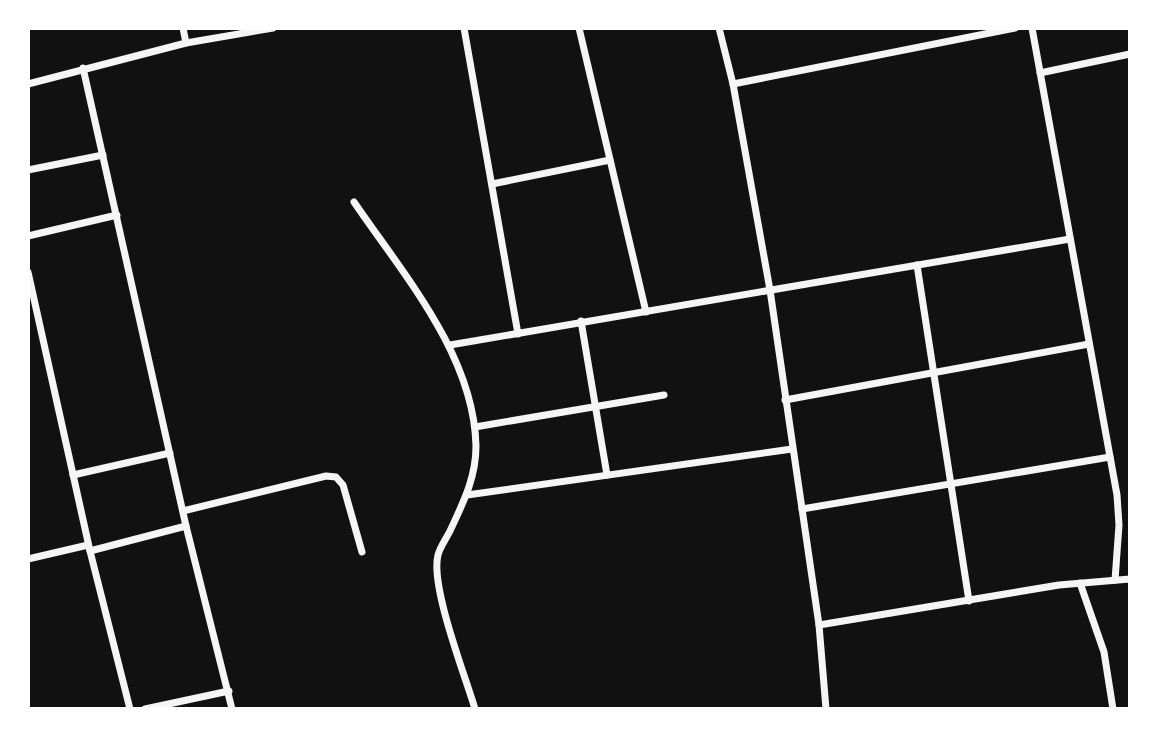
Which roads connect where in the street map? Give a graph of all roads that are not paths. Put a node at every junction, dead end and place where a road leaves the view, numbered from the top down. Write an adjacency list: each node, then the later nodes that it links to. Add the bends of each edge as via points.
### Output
1 (183, 28): 8 (street)
2 (273, 28): 8 (street)
3 (464, 28): 17 (street)
4 (579, 28): 15 (street)
5 (719, 28): 13 (street)
6 (1015, 28): 13 (street)
7 (1032, 28): 11 (street)
8 (186, 43): 10 (street)
9 (1130, 54): 11 (street)
10 (83, 68): 12 (street); 14 (street)
11 (1040, 73): 21 (street)
12 (28, 84)
13 (733, 84): 24 (street)
14 (103, 155): 16 (street); 19 (street)
15 (610, 160): 17 (street); 26 (street)
16 (28, 170)
17 (492, 184): 28 (street)
18 (354, 202): 30 (street)
19 (117, 215): 20 (street); 37 (street)
20 (28, 236)
21 (1070, 239): 22 (street); 29 (street)
22 (917, 265): 24 (street); 31 (street)
23 (28, 272): 25 (street)
24 (771, 290): 26 (street); 33 (street)
25 (32, 303): 39 (street)
26 (646, 312): 27 (street)
27 (581, 321): 28 (street); 34 (street)
28 (518, 334): 30 (street)
29 (1089, 344): 31 (street); 38 (street)
30 (450, 345): 35 (street, via 465,382)
31 (934, 373): 33 (street); 41 (street)
32 (664, 395): 34 (street)
33 (786, 400): 36 (street)
34 (596, 407): 35 (street); 40 (street)
35 (475, 427): 42 (street, via 474,473)
36 (792, 449): 40 (street); 43 (street)
37 (170, 453): 39 (street); 44 (street)
38 (1110, 457): 41 (street); 50 (street, via 1119,525)
39 (73, 475): 46 (street)
40 (607, 475): 42 (street)
41 (951, 484): 43 (street); 52 (street)
42 (467, 495): 58 (street, via 438,555 436,573)
43 (802, 509): 53 (street)
44 (183, 511): 45 (street); 47 (street, via 337,477 344,485)
45 (186, 526): 46 (street); 54 (street)
46 (89, 548): 48 (street); 55 (street)
47 (362, 552)
48 (28, 559)
49 (1130, 579): 50 (street)
50 (1115, 580): 51 (street)
51 (1080, 583): 52 (street); 60 (street, via 1104,652)
52 (969, 601): 53 (street)
53 (819, 625): 59 (street)
54 (229, 691): 56 (street); 57 (street)
55 (130, 709)
56 (145, 709)
57 (232, 709)
58 (475, 709)
59 (826, 709)
60 (1113, 709)

